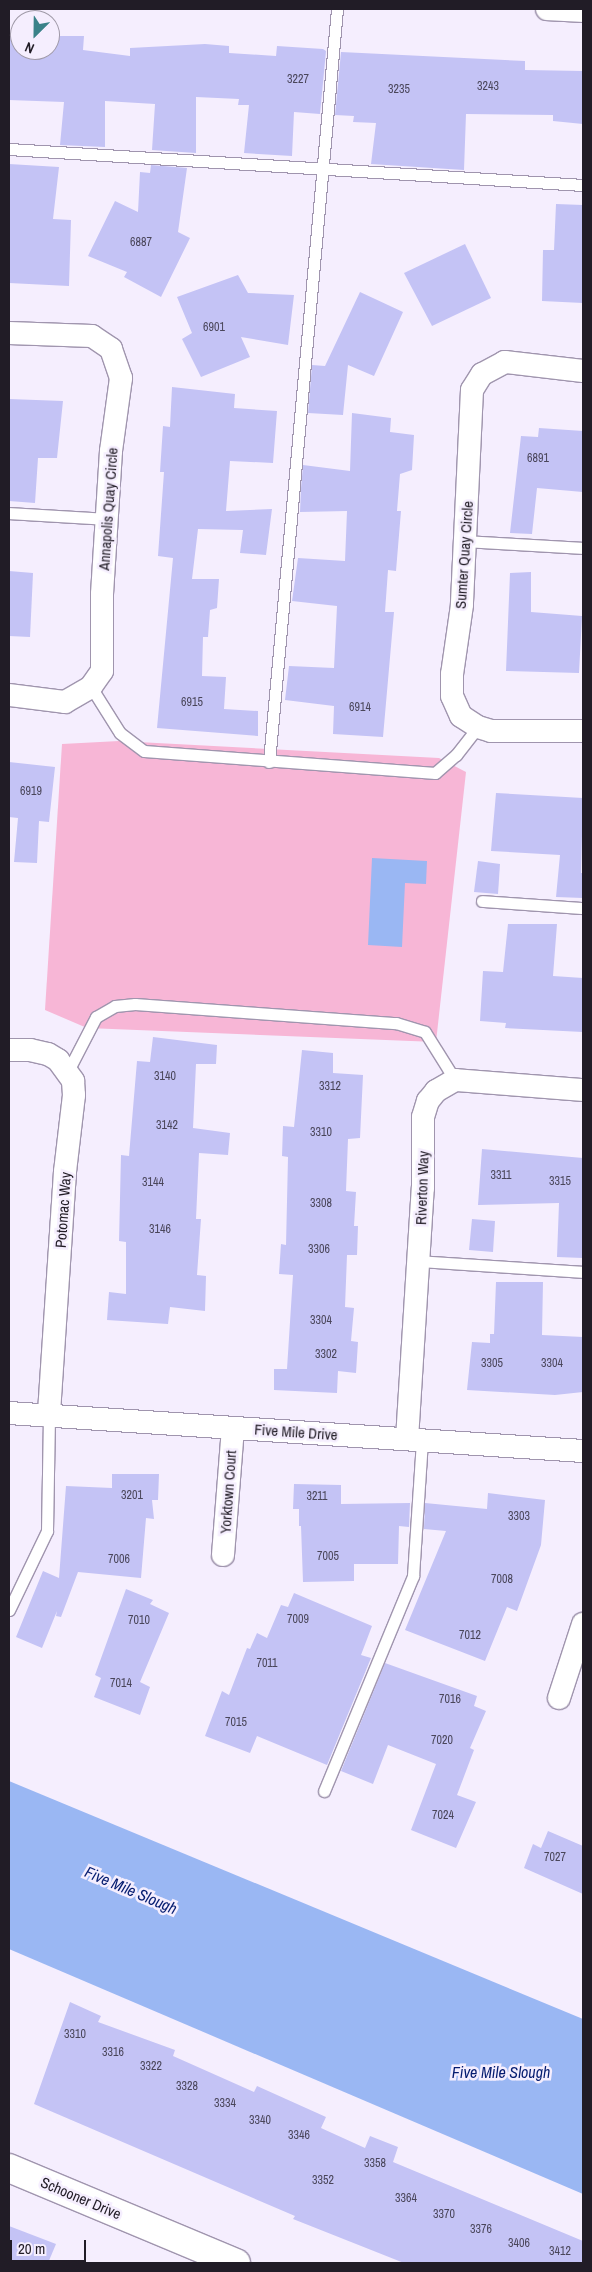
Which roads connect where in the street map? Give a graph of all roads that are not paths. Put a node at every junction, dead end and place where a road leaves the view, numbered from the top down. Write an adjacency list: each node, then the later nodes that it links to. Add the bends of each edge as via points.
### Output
1 (337, 9): 5 (lane)
2 (547, 9): 3 (street)
3 (583, 11)
4 (9, 149): 5 (lane)
5 (321, 167): 6 (lane); 17 (lane)
6 (583, 185)
7 (9, 333): 10 (street, Annapolis Quay Circle, via 92,336 111,349 118,360 122,378 111,451)
8 (583, 371): 11 (street, Sumter Quay Circle, via 505,362 482,374 472,390 470,402)
9 (9, 513): 10 (lane)
10 (107, 519): 13 (street, Annapolis Quay Circle, via 102,594 104,658 102,671)
11 (465, 541): 12 (lane); 15 (street, Sumter Quay Circle, via 452,696 461,716)
12 (583, 548)
13 (92, 688): 14 (street, via 65,702); 17 (lane, via 120,733 144,751)
14 (9, 696)
15 (478, 727): 16 (street, via 491,730); 17 (lane, via 456,755 435,773)
16 (583, 731)
17 (269, 762)
18 (482, 901): 19 (lane)
19 (583, 908)
20 (9, 1050): 21 (street, via 48,1054)
21 (68, 1071): 22 (lane, via 96,1017 115,1006 135,1004 396,1023 425,1032); 27 (street, Potomac Way, via 74,1095 65,1172)
22 (455, 1080): 23 (street); 24 (street, Riverton Way, via 436,1091 423,1116)
23 (583, 1090)
24 (418, 1261): 25 (lane); 29 (street, Riverton Way)
25 (583, 1272)
26 (9, 1413): 27 (street, Five Mile Drive)
27 (49, 1416): 28 (street, Five Mile Drive); 32 (lane, via 47,1531)
28 (233, 1428): 29 (street, Five Mile Drive); 31 (street, Yorktown Court)
29 (414, 1440): 30 (street, Five Mile Drive); 35 (lane, via 413,1576)
30 (583, 1450)
31 (223, 1555)
32 (9, 1610)
33 (583, 1624): 34 (street)
34 (559, 1698)
35 (324, 1791)
36 (9, 2168): 37 (street, Schooner Drive)
37 (236, 2263)

